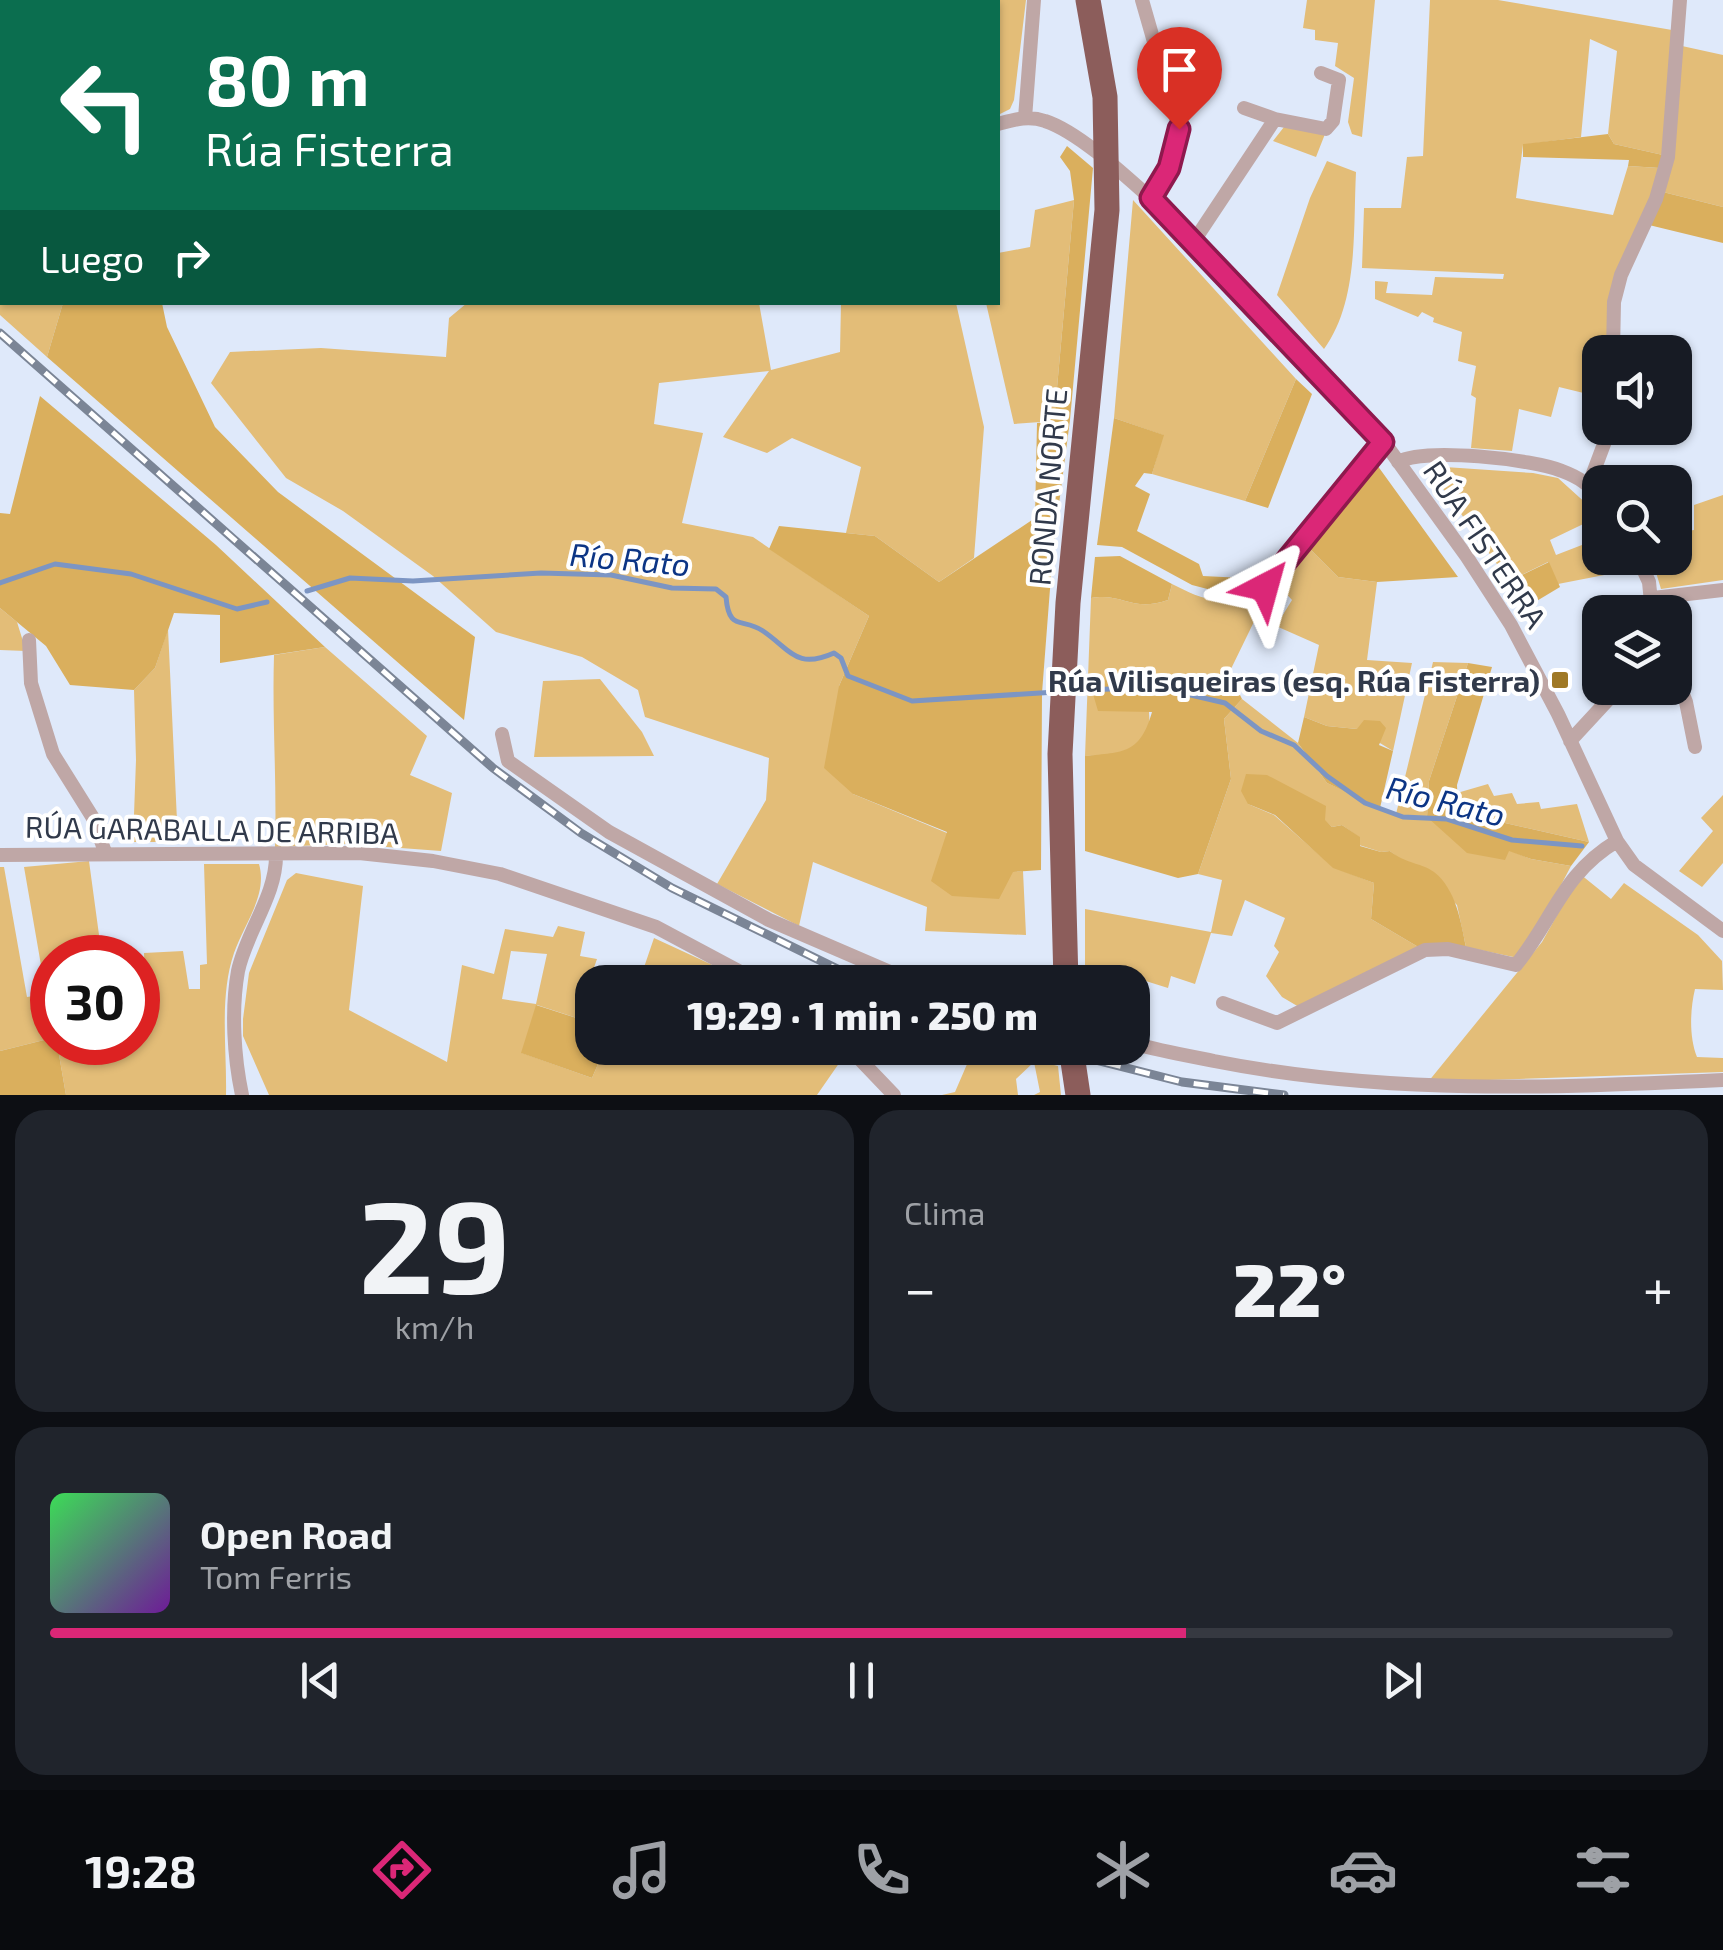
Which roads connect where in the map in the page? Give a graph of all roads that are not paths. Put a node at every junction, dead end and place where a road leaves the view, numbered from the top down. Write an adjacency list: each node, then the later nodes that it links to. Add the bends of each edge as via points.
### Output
1 (1034, 0): 7 (street)
2 (1088, 0): 32 (highway, RONDA NORTE, via 1104,97 1107,210 1068,603 1060,754)
3 (1142, 0): 10 (street, via 1179,129 1169,168)
4 (1680, 0): 12 (street, via 1668,157 1621,276)
5 (1321, 73): 8 (street, via 1339,80 1326,129)
6 (1244, 108): 8 (street)
7 (1025, 118): 9 (street); 10 (street, RÚA FISTERRA, via 1071,134)
8 (1274, 119): 11 (street)
9 (1000, 124)
10 (1146, 194): 11 (street, RÚA FISTERRA)
11 (1194, 241): 13 (street, RÚA FISTERRA)
12 (1613, 335)
13 (1383, 442): 14 (street, RÚA FISTERRA); 16 (street)
14 (1398, 462): 15 (street, via 1418,455 1534,462); 23 (street, RÚA FISTERRA, via 1511,625)
15 (1582, 481)
16 (1265, 587)
17 (1723, 590): 18 (street)
18 (1692, 597)
19 (29, 640): 26 (street, via 32,682 53,754 93,818)
20 (1603, 705): 23 (street)
21 (1687, 705): 24 (street)
22 (502, 734): 31 (street, via 508,761 610,832 769,920)
23 (1570, 741): 25 (street, RÚA FISTERRA)
24 (1695, 747)
25 (1616, 841): 29 (street, RÚA FISTERRA, via 1634,865); 33 (street, via 1572,877 1516,965 1448,948 1426,950 1277,1023)
26 (105, 852): 27 (street, RÚA GARABALLA DE ARRIBA); 28 (street, RÚA GARABALLA DE ARRIBA)
27 (276, 854): 30 (street, RÚA GARABALLA DE ARRIBA, via 360,853 500,874 656,928); 38 (street, via 238,970)
28 (0, 855)
29 (1723, 931)
30 (727, 965)
31 (874, 965)
32 (1066, 965)
33 (1223, 1004)
34 (1150, 1046): 37 (street, via 1358,1085 1486,1089)
35 (865, 1065): 39 (street)
36 (1074, 1065): 40 (highway)
37 (1723, 1080)
38 (242, 1095)
39 (894, 1095)
40 (1078, 1095)

